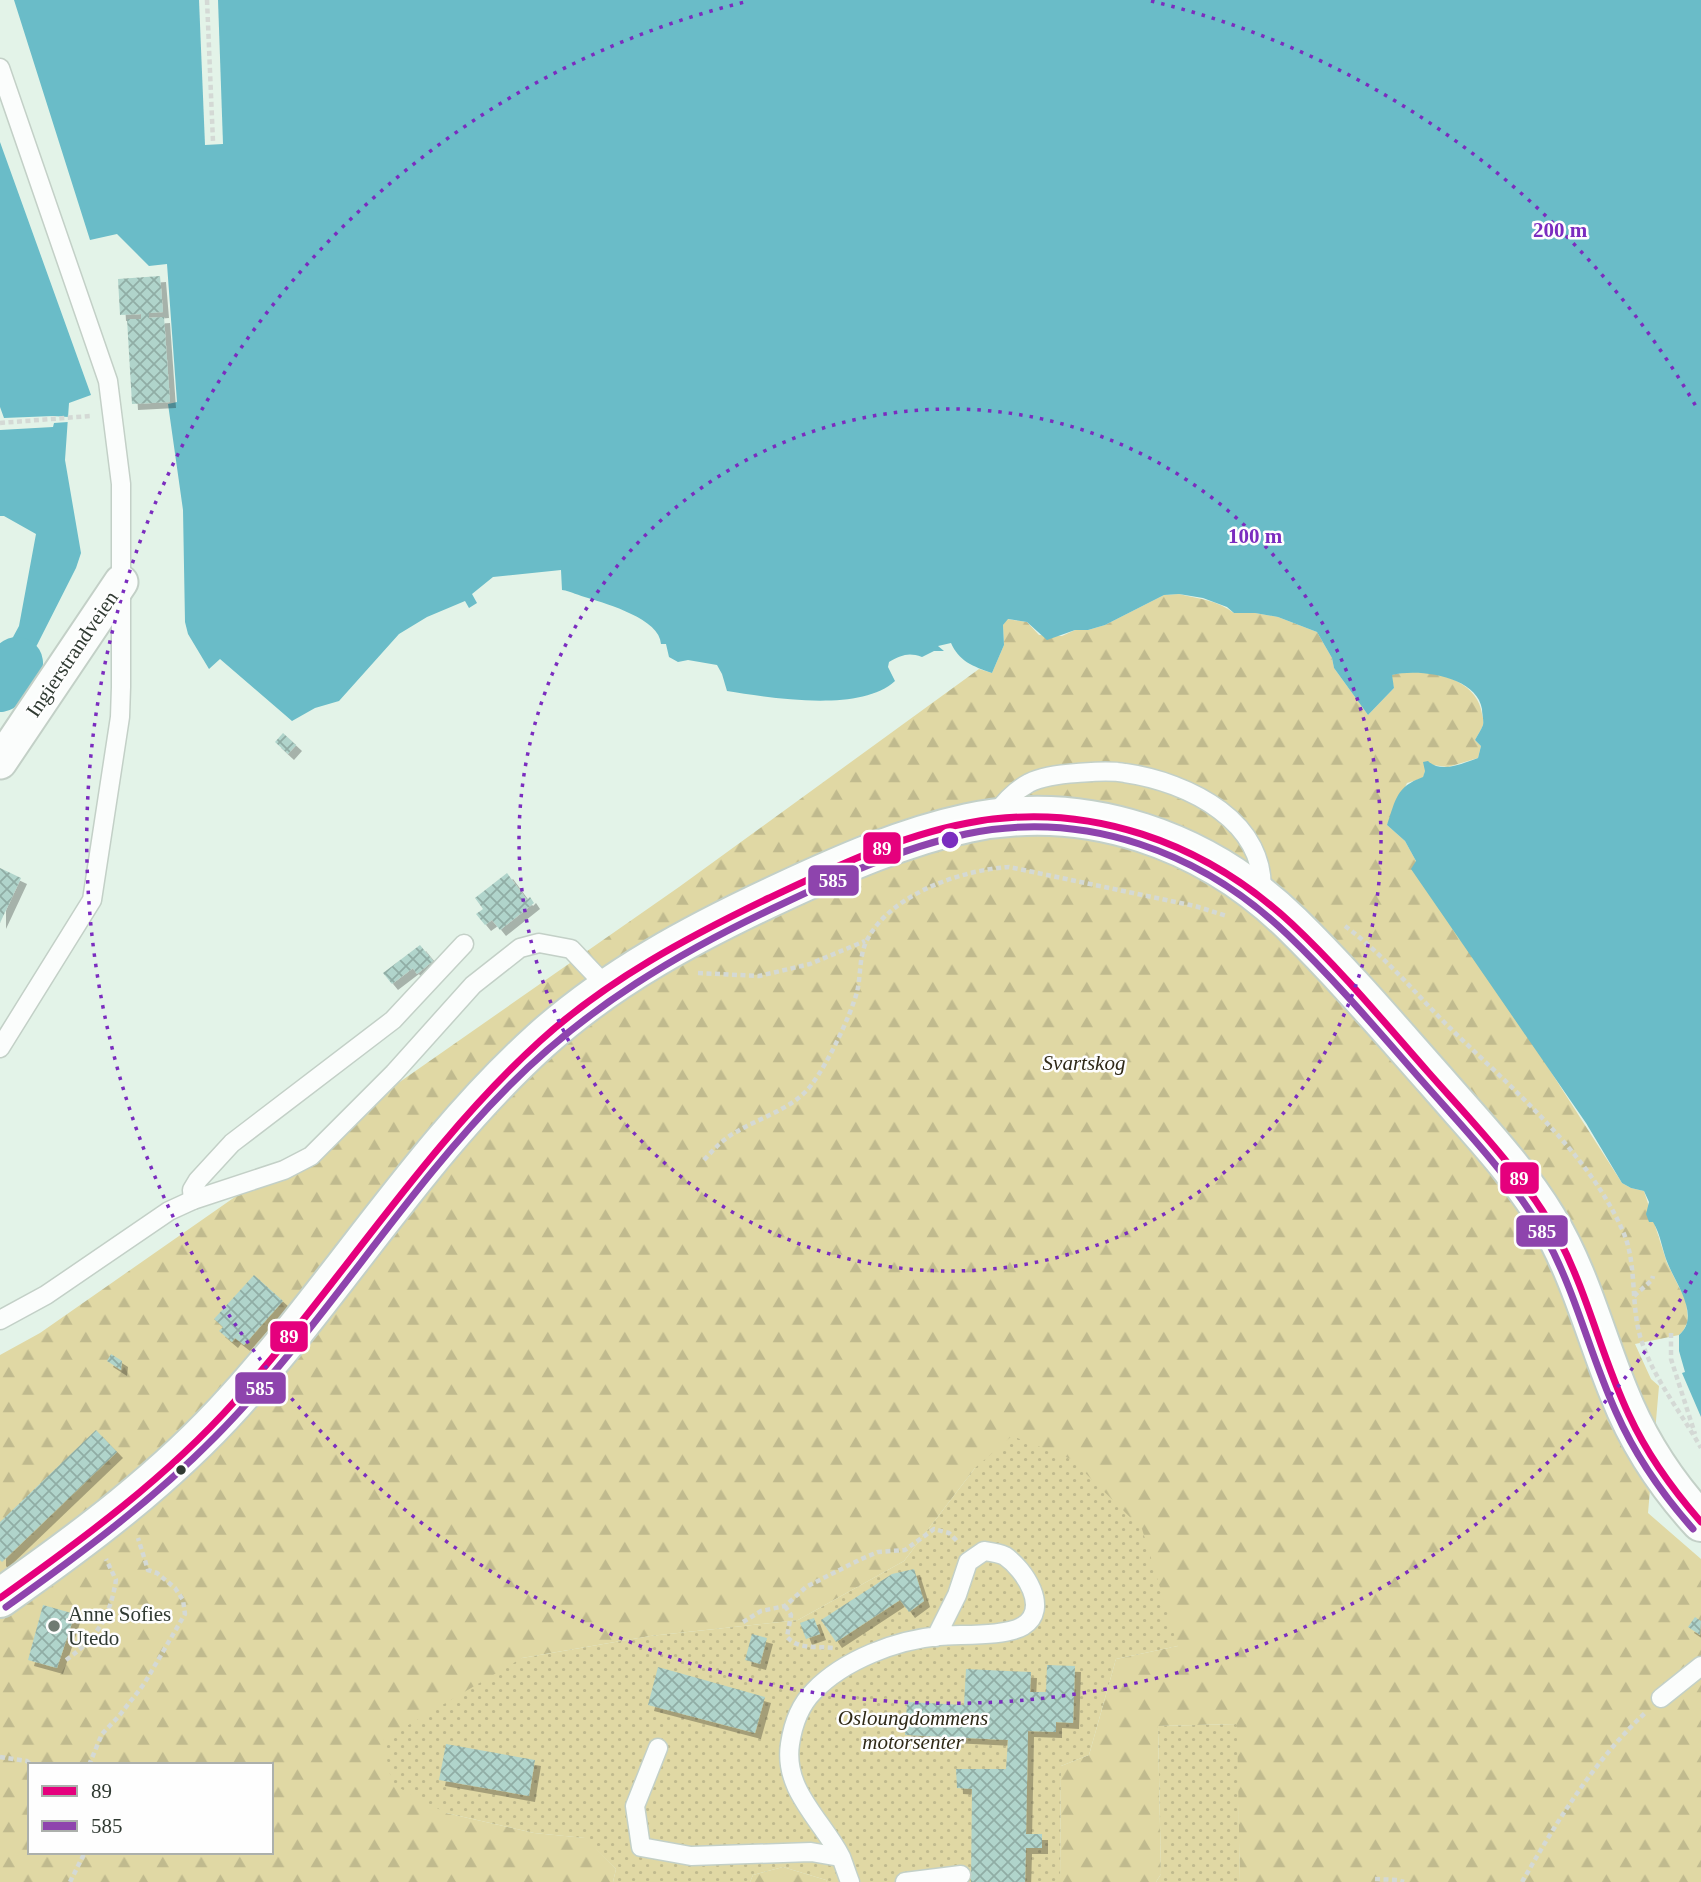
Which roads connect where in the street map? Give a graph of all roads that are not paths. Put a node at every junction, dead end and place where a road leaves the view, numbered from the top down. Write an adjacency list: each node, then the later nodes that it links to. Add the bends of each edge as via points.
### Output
1 (0, 68): 2 (lane, via 108,381 121,484)
2 (121, 582): 3 (street, Ingierstrandveien); 8 (lane, via 120,717 92,900)
3 (0, 762)
4 (992, 818): 5 (main road, via 1062,816 1145,832 1209,861); 5 (lane, via 1009,796 1043,778 1123,772 1155,779 1205,800 1240,828 1252,846 1263,879); 7 (main road, via 907,840 809,879 712,925)
5 (1245, 907): 11 (main road, via 1293,925 1348,981 1526,1188 1567,1257 1633,1423 1666,1479)
6 (464, 944): 9 (lane, via 393,1020 232,1143 198,1180 192,1189)
7 (607, 987): 9 (lane, via 571,949 539,943 520,948 473,985 311,1156 284,1170); 12 (main road, via 515,1064 420,1173 238,1398 173,1465 101,1525)
8 (0, 1048)
9 (193, 1200): 10 (lane, via 169,1211 46,1296)
10 (0, 1320)
11 (1701, 1522)
12 (0, 1598)
13 (936, 1637): 13 (lane, via 1021,1627 1034,1610 1030,1584 1003,1555 984,1551 968,1562); 17 (lane, via 894,1645 856,1662 815,1690 799,1713 790,1761 800,1796)
14 (1701, 1666): 15 (lane)
15 (1661, 1698)
16 (658, 1748): 17 (lane, via 635,1806 641,1847 691,1856 811,1852)
17 (840, 1857): 19 (lane)
18 (961, 1875): 20 (lane)
19 (850, 1882)
20 (905, 1882)

